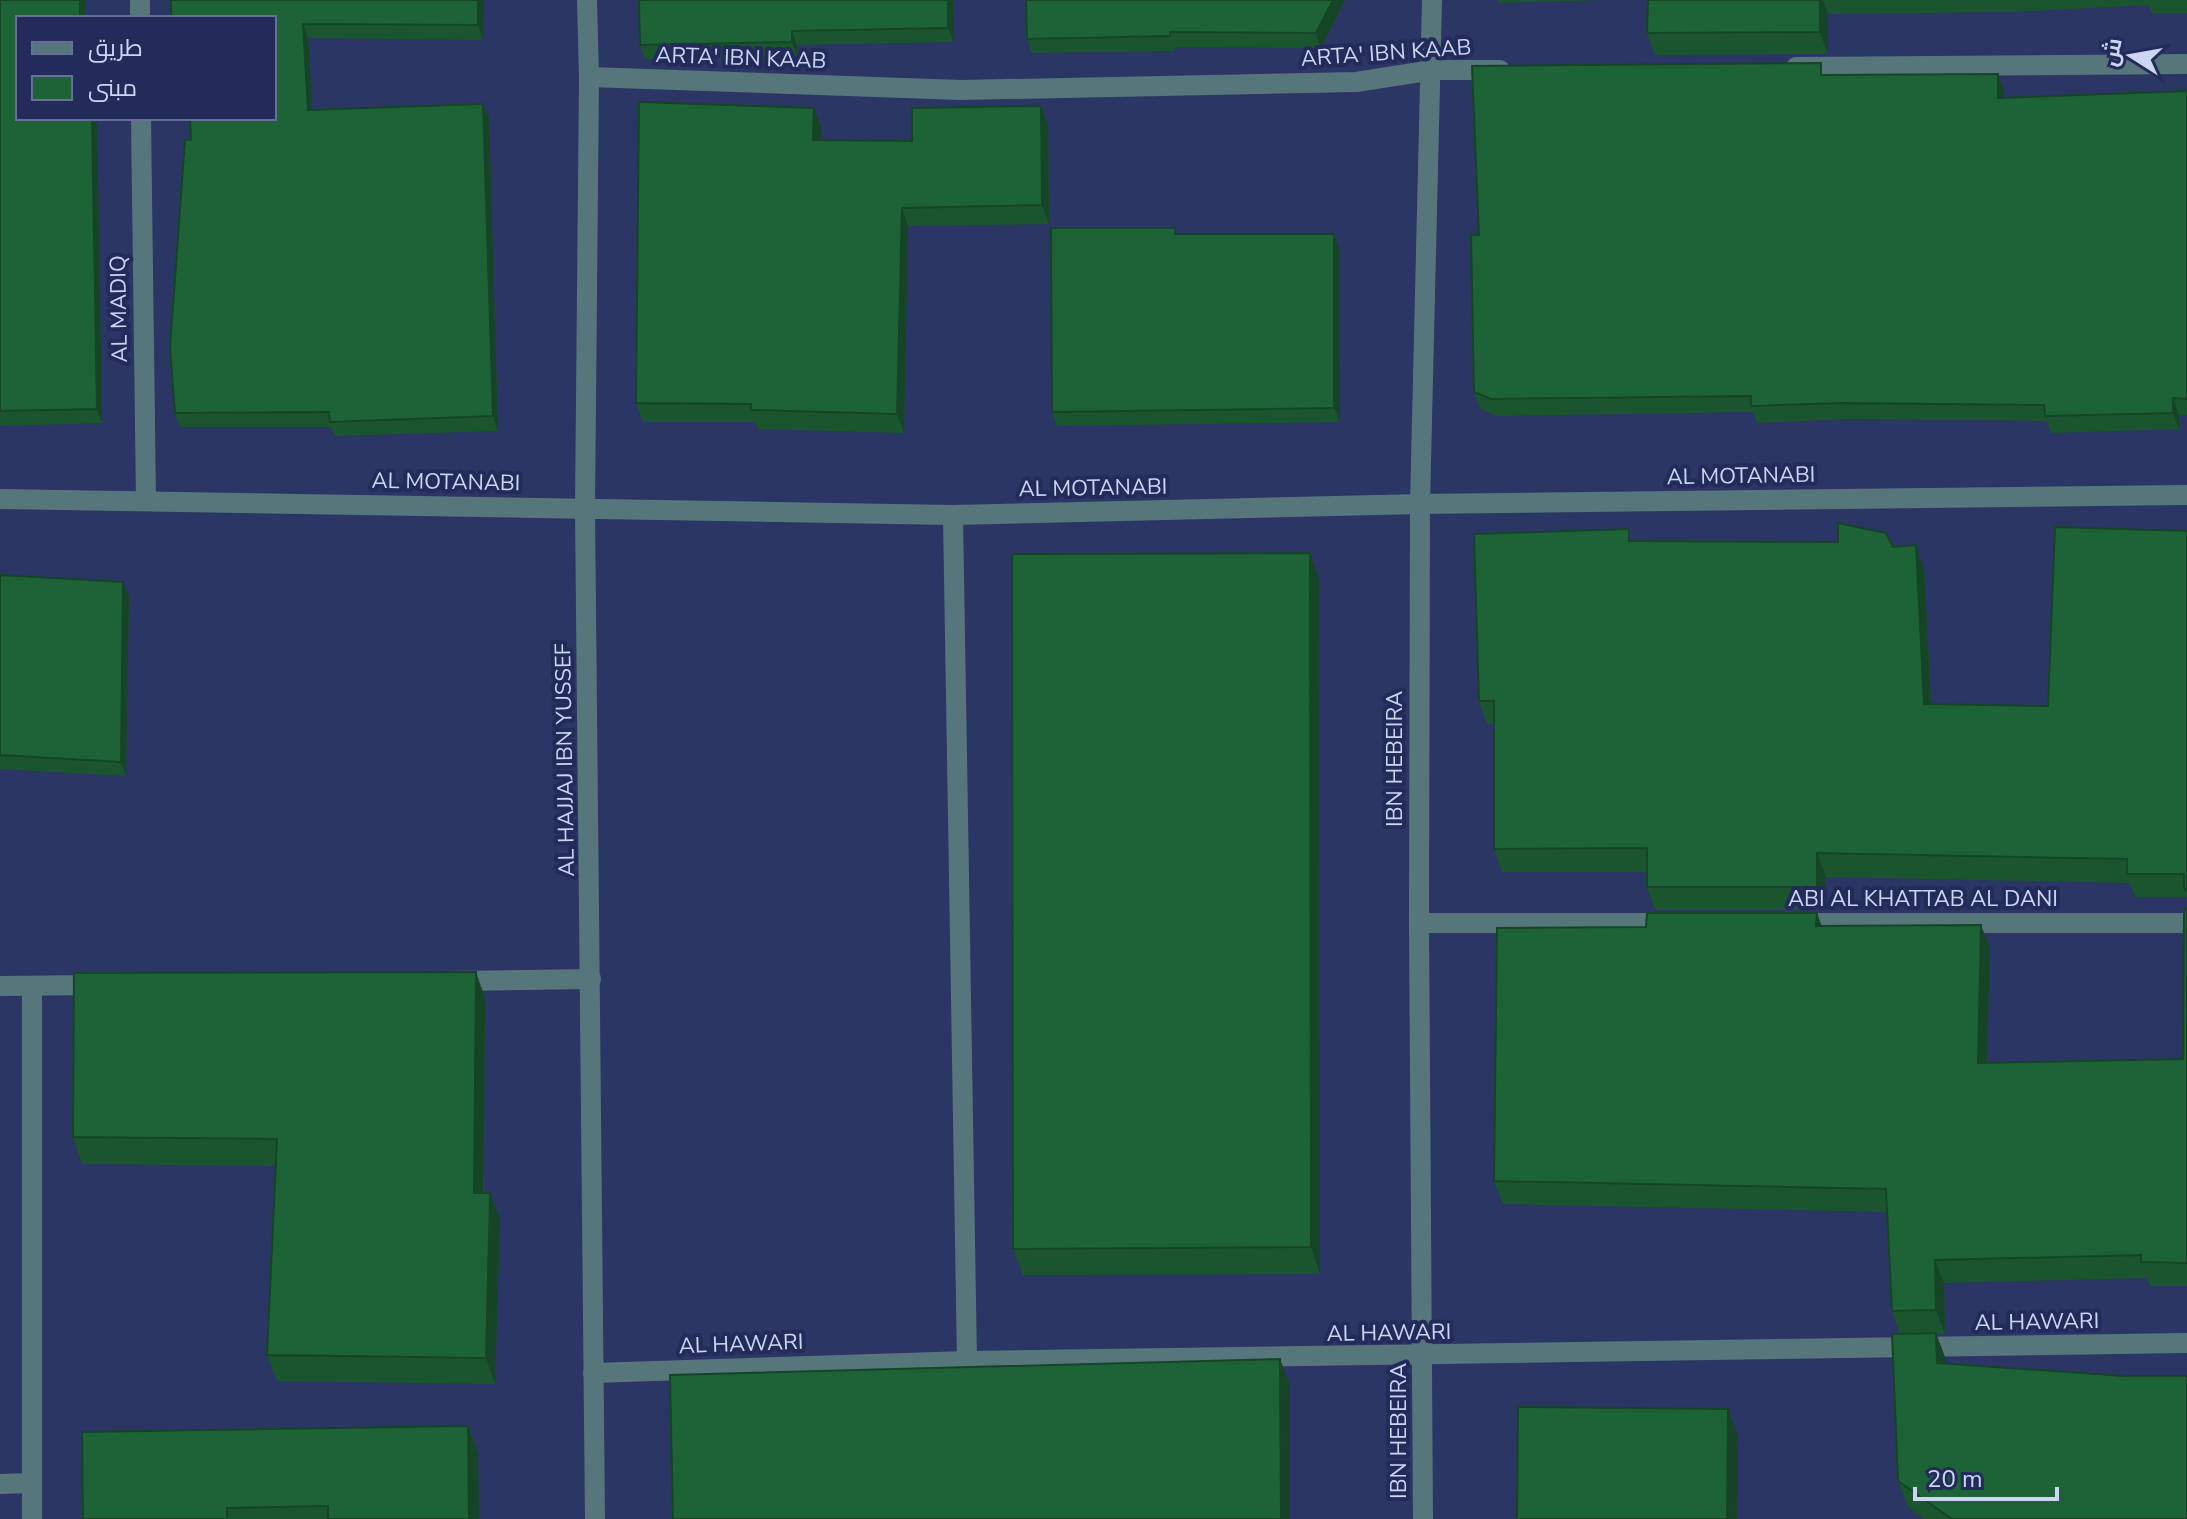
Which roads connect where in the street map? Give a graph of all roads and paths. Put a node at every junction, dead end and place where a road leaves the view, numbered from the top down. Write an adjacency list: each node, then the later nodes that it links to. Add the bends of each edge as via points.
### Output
1 (587, 0): 7 (street, AL HAJJAJ IBN YUSSEF)
2 (1432, 0): 6 (street, IBN HEBEIRA)
3 (2187, 64): 4 (street)
4 (1778, 68)
5 (1527, 69): 6 (street, ARTA' IBN KAAB)
6 (1433, 70): 7 (street, ARTA' IBN KAAB, via 1356,82 961,90); 12 (street, IBN HEBEIRA)
7 (589, 77): 13 (street, AL HAJJAJ IBN YUSSEF)
8 (141, 120): 11 (street, AL MADIQ)
9 (2187, 495): 12 (street, AL MOTANABI)
10 (0, 499): 11 (street, AL MOTANABI)
11 (146, 500): 13 (street, AL MOTANABI)
12 (1420, 504): 14 (street, AL MOTANABI); 15 (street, IBN HEBEIRA)
13 (585, 508): 14 (street, AL MOTANABI); 19 (street, AL HAJJAJ IBN YUSSEF)
14 (953, 515): 26 (street)
15 (1419, 923): 16 (street); 25 (street, IBN HEBEIRA)
16 (1685, 923)
17 (1779, 923): 18 (street, ABI AL KHATTAB AL DANI)
18 (2187, 923)
19 (591, 979): 20 (street); 27 (street, AL HAJJAJ IBN YUSSEF)
20 (432, 981)
21 (112, 985): 23 (street)
22 (0, 986): 23 (street)
23 (32, 986): 28 (street)
24 (2187, 1343): 25 (street, AL HAWARI)
25 (1423, 1357): 26 (street, AL HAWARI); 32 (street, IBN HEBEIRA)
26 (967, 1361): 27 (street, AL HAWARI)
27 (593, 1373): 31 (street, AL HAJJAJ IBN YUSSEF)
28 (31, 1483): 29 (street); 30 (street)
29 (0, 1484)
30 (32, 1519)
31 (595, 1519)
32 (1423, 1519)

